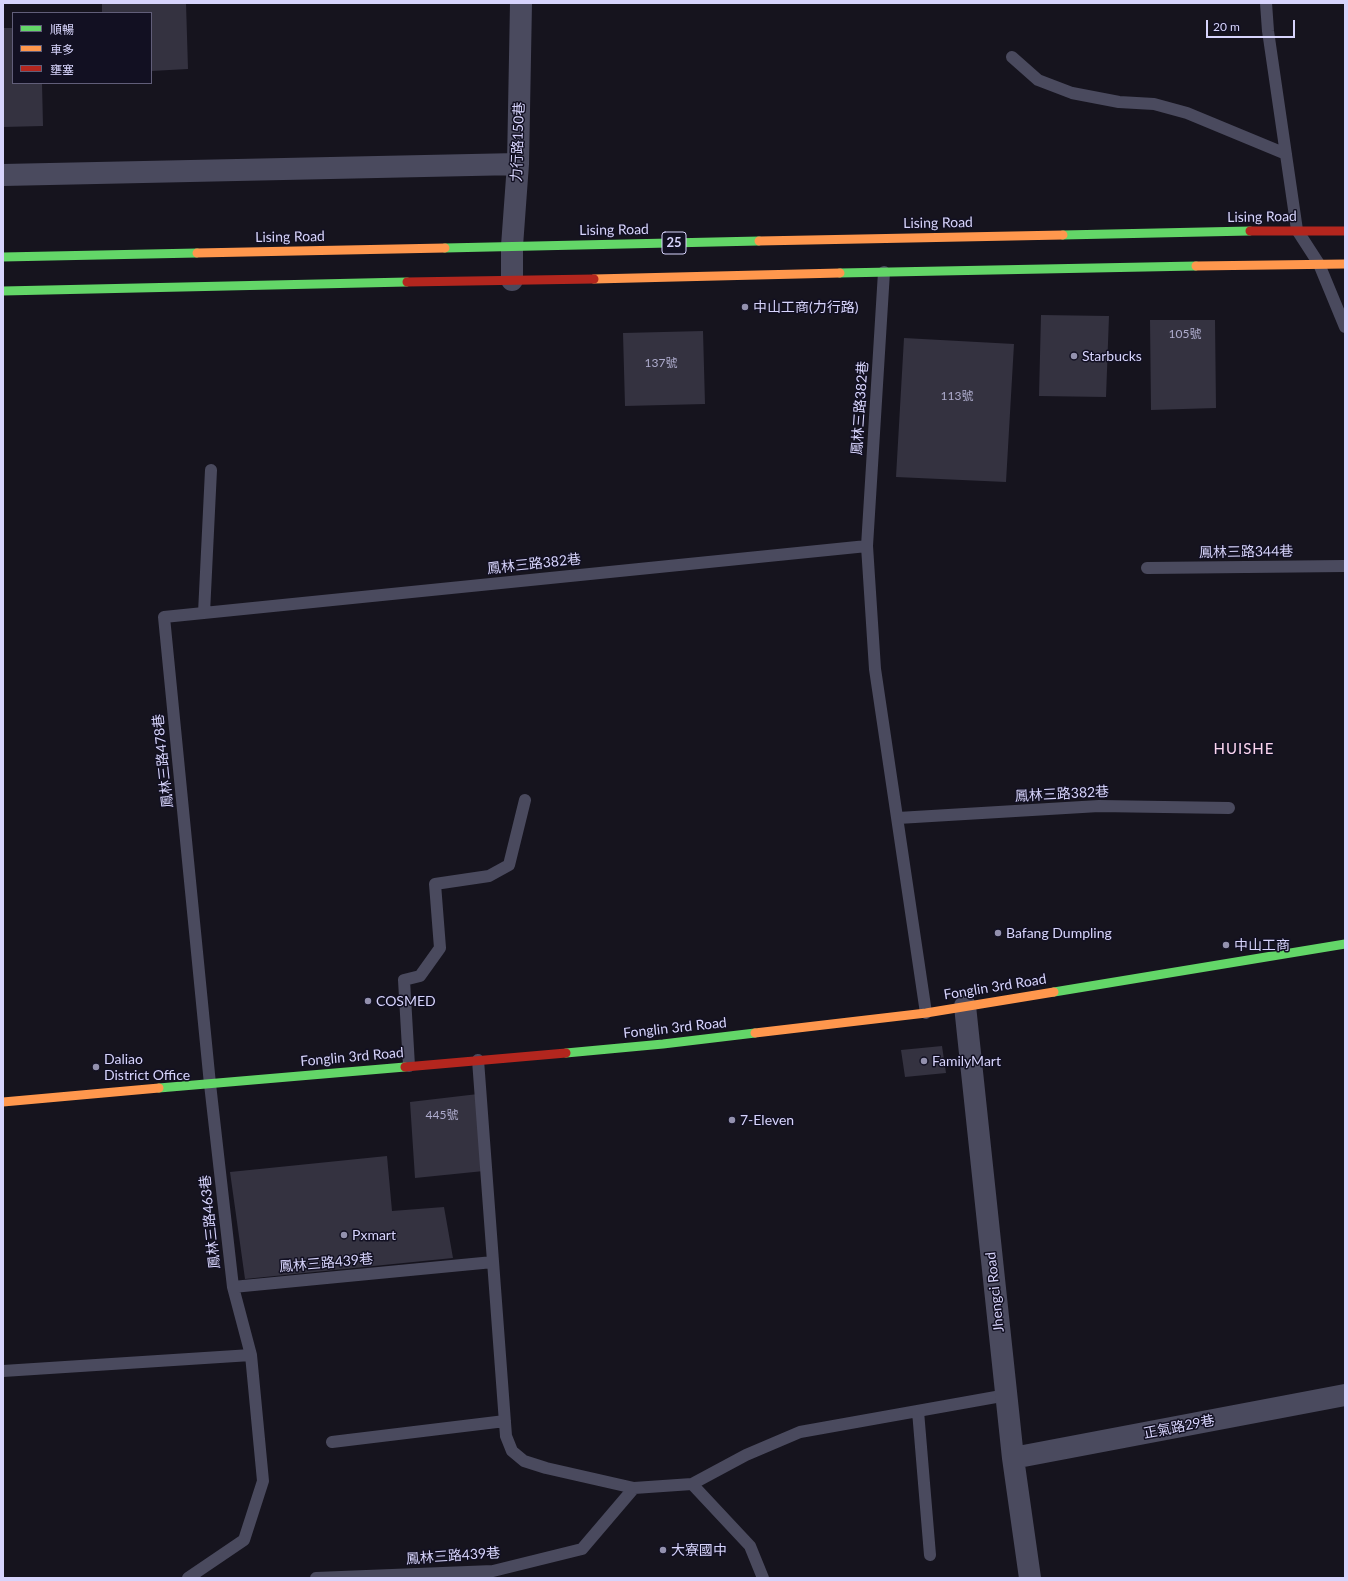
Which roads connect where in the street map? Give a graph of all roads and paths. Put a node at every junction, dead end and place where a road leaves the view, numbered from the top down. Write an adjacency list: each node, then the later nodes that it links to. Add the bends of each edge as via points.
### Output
1 (521, 3): 5 (street, 力行路150巷)
2 (1266, 3): 4 (lane)
3 (1012, 57): 4 (lane, via 1038,80 1072,93 1119,102 1154,104 1187,113)
4 (1286, 154): 7 (lane)
5 (518, 164): 6 (street); 9 (street, 力行路150巷)
6 (3, 175)
7 (1297, 230): 8 (main road, Lising Road / 25); 9 (main road, Lising Road / 25); 11 (lane)
8 (1345, 231)
9 (512, 246): 10 (main road, Lising Road / 25); 14 (street, 力行路150巷)
10 (3, 257)
11 (1319, 264): 12 (main road); 13 (main road); 16 (lane)
12 (1345, 264)
13 (884, 272): 14 (main road); 18 (lane, 鳳林三路382巷)
14 (512, 280): 15 (main road)
15 (3, 291)
16 (1345, 327)
17 (211, 470): 21 (lane)
18 (867, 546): 21 (lane, 鳳林三路382巷); 24 (lane, 鳳林三路382巷, via 875,669)
19 (1345, 566): 20 (lane, 鳳林三路344巷)
20 (1147, 568)
21 (204, 613): 30 (lane, 鳳林三路478巷, via 164,617)
22 (525, 800): 29 (lane, via 509,865 489,876 435,884 440,948 420,976 404,980)
23 (1229, 808): 24 (lane, 鳳林三路382巷, via 1099,806)
24 (898, 818): 27 (lane, 鳳林三路382巷)
25 (1345, 944): 26 (main road, Fonglin 3rd Road)
26 (964, 1006): 27 (main road, Fonglin 3rd Road); 36 (street, Jhengci Road)
27 (926, 1012): 28 (main road, Fonglin 3rd Road, via 663,1044)
28 (478, 1060): 29 (main road, Fonglin 3rd Road); 32 (lane)
29 (409, 1066): 30 (main road, Fonglin 3rd Road)
30 (210, 1084): 31 (main road, Fonglin 3rd Road); 33 (lane, 鳳林三路463巷)
31 (3, 1102)
32 (493, 1262): 33 (lane, 鳳林三路439巷); 39 (lane)
33 (233, 1287): 34 (lane, 鳳林三路463巷)
34 (252, 1355): 35 (lane); 45 (lane, 鳳林三路463巷, via 263,1481 244,1540)
35 (3, 1371)
36 (1007, 1395): 38 (lane); 41 (street, Jhengci Road)
37 (1345, 1395): 41 (street, 正氣路29巷)
38 (918, 1411): 42 (lane, via 800,1432 746,1455); 44 (lane)
39 (505, 1421): 40 (lane); 43 (lane, via 506,1436 512,1451 524,1461)
40 (332, 1442)
41 (1013, 1458): 48 (street, Jhengci Road)
42 (692, 1484): 43 (lane); 47 (lane, via 750,1546)
43 (634, 1488): 46 (lane, 鳳林三路439巷, via 582,1549 493,1571)
44 (930, 1555)
45 (188, 1578)
46 (316, 1578)
47 (763, 1578)
48 (1030, 1578)

